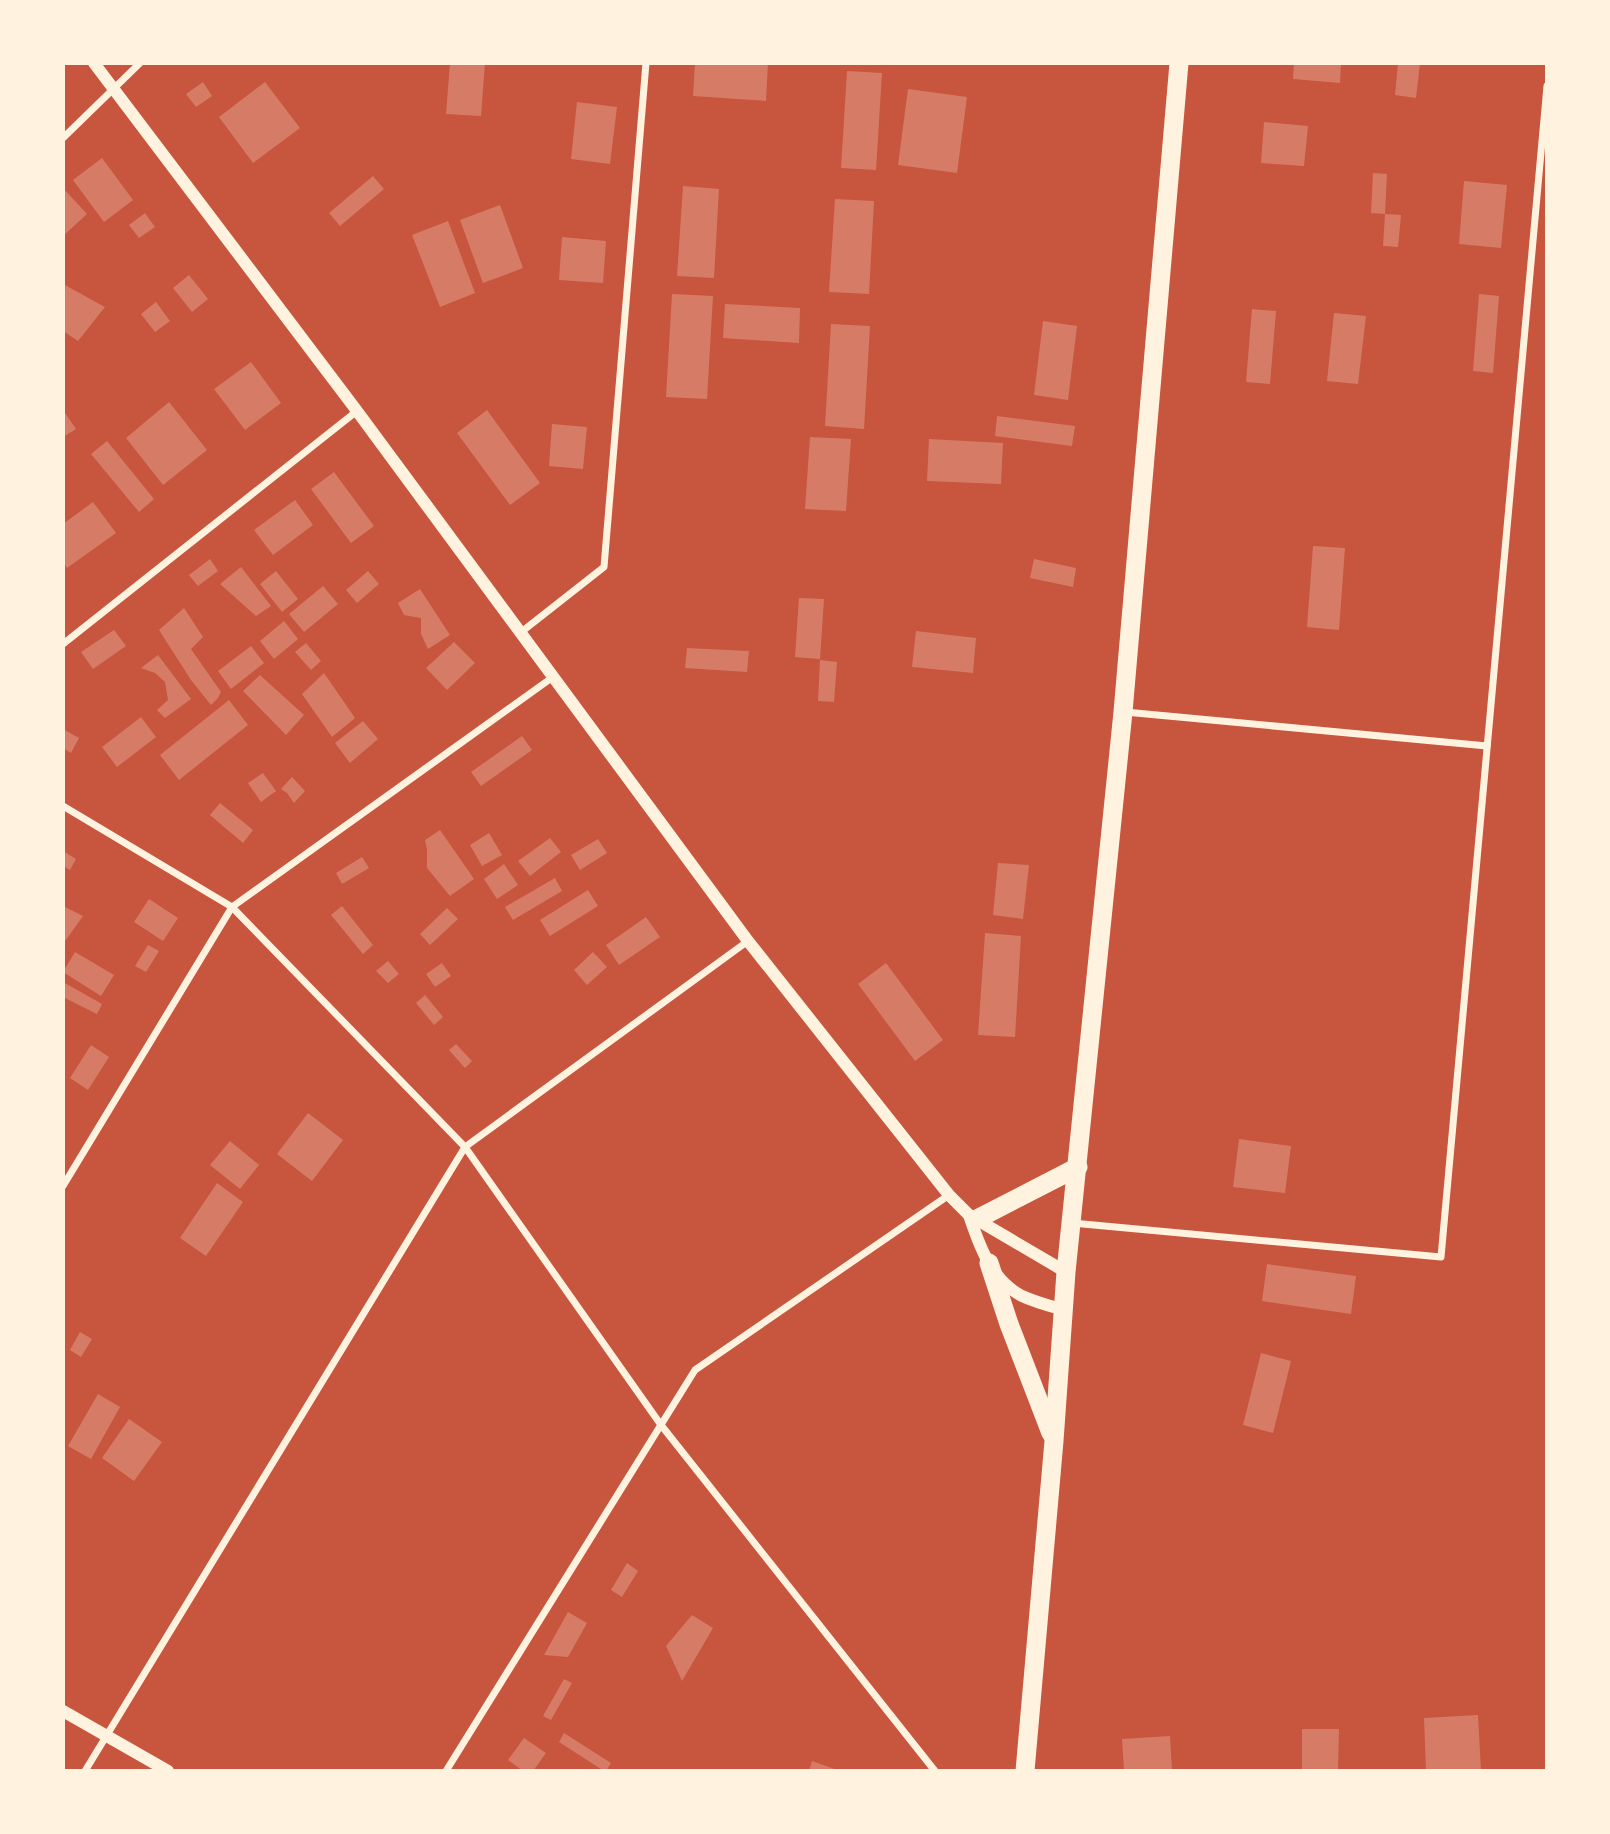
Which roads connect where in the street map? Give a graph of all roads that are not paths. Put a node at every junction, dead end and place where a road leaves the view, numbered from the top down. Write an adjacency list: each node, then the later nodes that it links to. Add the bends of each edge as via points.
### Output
1 (94, 63): 6 (street)
2 (140, 63): 6 (street)
3 (646, 63): 9 (street, via 604,567)
4 (1179, 63): 12 (highway)
5 (1547, 86): 13 (street)
6 (113, 89): 7 (street); 8 (street)
7 (63, 138)
8 (357, 411): 9 (street); 10 (street)
9 (520, 633): 11 (street)
10 (63, 644)
11 (553, 677): 15 (street); 16 (street)
12 (1123, 712): 13 (street); 18 (highway)
13 (1487, 746): 22 (street, via 1441,1257)
14 (63, 806): 15 (street)
15 (232, 907): 17 (street); 19 (street)
16 (748, 941): 17 (street); 20 (street)
17 (464, 1147): 26 (street); 29 (street)
18 (1077, 1167): 21 (highway); 22 (highway)
19 (63, 1186)
20 (949, 1195): 21 (street); 26 (street, via 695,1370)
21 (973, 1217): 23 (street); 24 (street)
22 (1072, 1223): 24 (highway)
23 (989, 1263): 25 (street, via 1020,1295); 27 (highway)
24 (1066, 1272): 25 (highway)
25 (1063, 1310): 27 (highway)
26 (662, 1425): 32 (street); 33 (street)
27 (1054, 1441): 34 (highway)
28 (63, 1711): 29 (street)
29 (106, 1736): 30 (street); 31 (street)
30 (85, 1771)
31 (168, 1771)
32 (446, 1771)
33 (936, 1771)
34 (1025, 1771)

